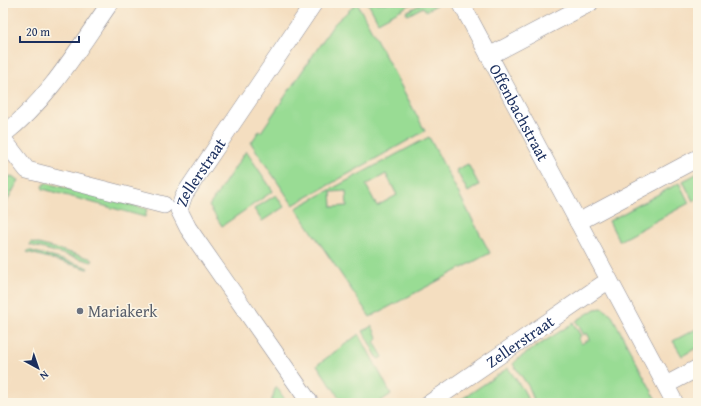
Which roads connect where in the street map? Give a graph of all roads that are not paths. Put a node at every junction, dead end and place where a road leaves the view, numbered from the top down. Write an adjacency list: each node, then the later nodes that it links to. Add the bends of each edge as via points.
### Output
1 (110, 3): 6 (street, via 50,88 22,120)
2 (314, 3): 14 (street, Zellerstraat, via 184,195 179,210 188,228)
3 (461, 3): 5 (street, Offenbachstraat)
4 (590, 3): 5 (street)
5 (489, 56): 10 (street, Offenbachstraat)
6 (3, 135)
7 (3, 139): 9 (street, Zellerstraat, via 27,170)
8 (698, 158): 10 (street)
9 (164, 205)
10 (578, 222): 11 (street, Offenbachstraat)
11 (609, 280): 13 (street, Offenbachstraat); 15 (street, Zellerstraat)
12 (698, 368): 13 (street)
13 (666, 385): 16 (street, Offenbachstraat)
14 (310, 403)
15 (430, 403)
16 (675, 403)

